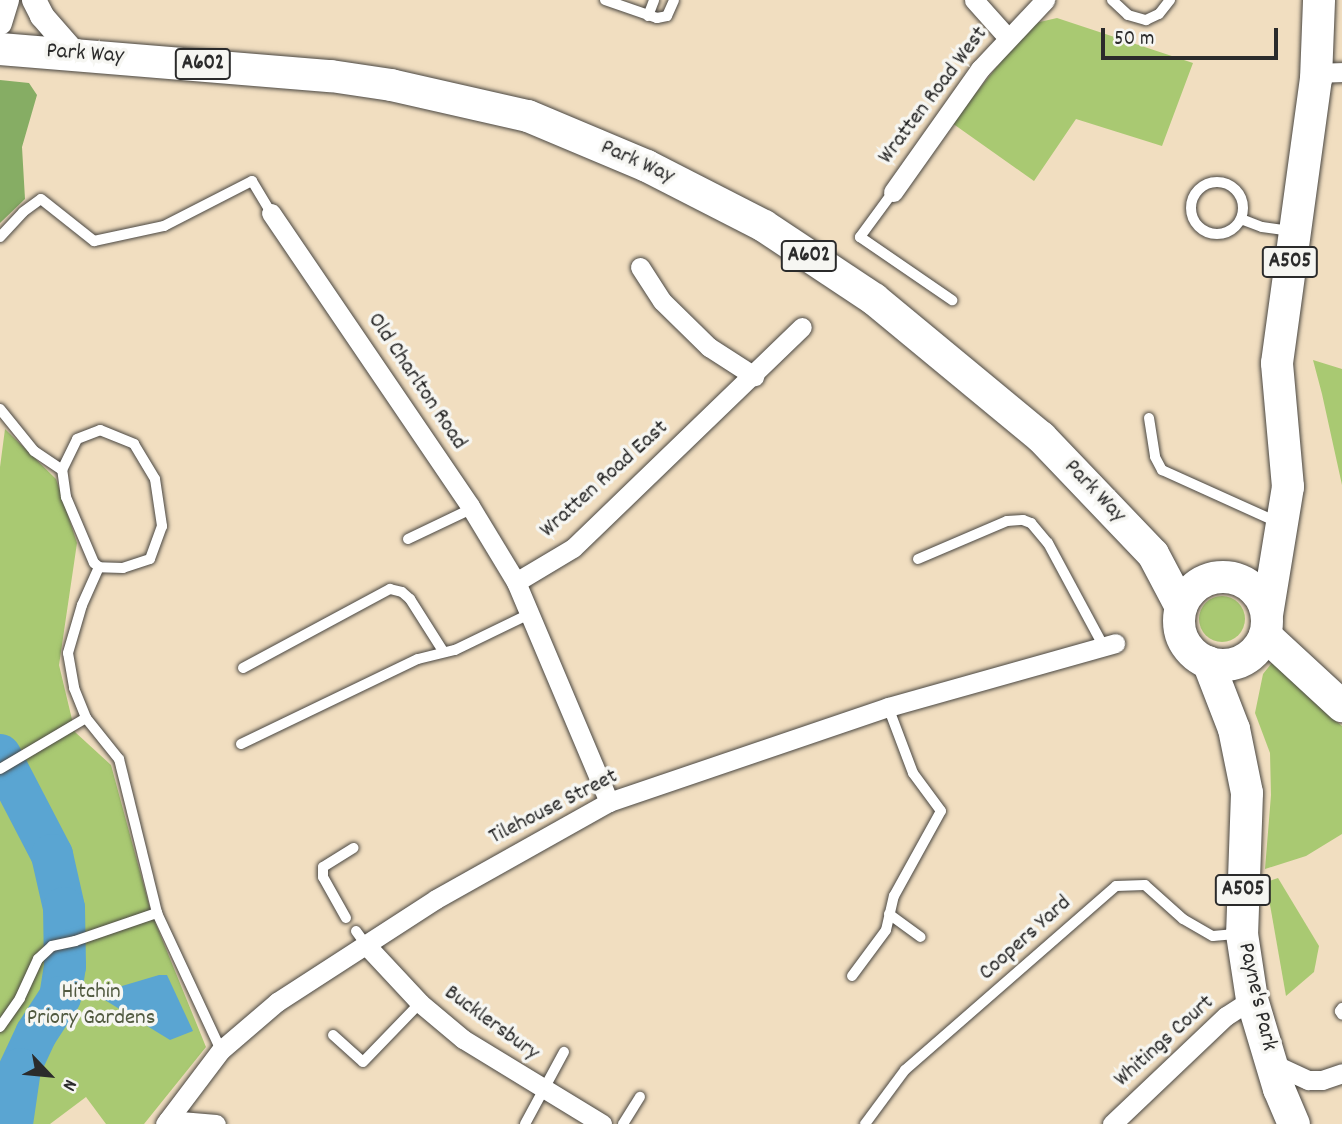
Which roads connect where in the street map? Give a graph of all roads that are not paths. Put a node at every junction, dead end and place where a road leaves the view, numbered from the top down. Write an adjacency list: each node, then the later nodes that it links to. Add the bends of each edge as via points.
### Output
1 (7, 0): 12 (street)
2 (34, 0): 15 (street)
3 (605, 0): 11 (lane)
4 (654, 0): 11 (lane)
5 (674, 0): 11 (lane, via 667,16)
6 (974, 0): 13 (street)
7 (1045, 0): 13 (street, Wratten Road West)
8 (1112, 0): 9 (lane, via 1128,15 1146,20 1159,14)
9 (1170, 0)
10 (1319, 0): 16 (main road, A505)
11 (649, 16)
12 (0, 23)
13 (1008, 38): 17 (street, Wratten Road West, via 980,69)
14 (0, 49): 15 (main road, Park Way / A602)
15 (75, 54): 32 (main road, Park Way / A602, via 391,85 528,116 647,166 764,226 874,299 1041,437)
16 (1329, 73): 20 (main road, A505)
17 (892, 192): 23 (lane, via 860,237)
18 (271, 213): 21 (lane, via 252,181 164,226 94,241 41,200); 29 (street, Old Charlton Road)
19 (1241, 219): 19 (lane, via 1220,234 1202,230 1192,215 1193,197 1206,184 1224,182 1239,192); 20 (lane)
20 (1294, 231): 30 (main road, A505, via 1277,363 1287,470)
21 (0, 237)
22 (640, 267): 25 (street, via 662,301 709,347)
23 (952, 300)
24 (802, 327): 25 (street, Wratten Road East)
25 (754, 376): 36 (street, Wratten Road East, via 573,548)
26 (0, 409): 28 (lane, via 34,452)
27 (1149, 418): 30 (lane, via 1155,457 1162,470)
28 (62, 470): 34 (lane, via 66,497); 34 (lane, via 78,439 100,430 134,444 155,479 162,526 150,559 123,568)
29 (471, 509): 31 (lane); 36 (street, Old Charlton Road)
30 (1281, 524): 35 (main road, A505, via 1264,550); 39 (main road, A505)
31 (408, 539)
32 (1153, 554): 35 (main road, Park Way / A602); 37 (main road, Park Way / A602)
33 (918, 559): 40 (lane, via 1007,520 1031,523)
34 (99, 567): 46 (lane, via 68,653 74,688)
35 (1224, 577): 37 (main road, via 1200,583); 39 (main road, via 1253,587 1262,600)
36 (516, 582): 38 (street)
37 (1181, 607): 42 (main road, via 1179,624 1186,644)
38 (529, 614): 41 (lane, via 456,650); 49 (street)
39 (1266, 625): 42 (main road, via 1250,656 1224,667); 44 (main road)
40 (1109, 644): 45 (street, Tilehouse Street)
41 (443, 651): 43 (lane, via 410,599 390,589); 47 (lane)
42 (1208, 662): 54 (main road, Payne's Park / A505, via 1234,729 1247,793)
43 (243, 668)
44 (1342, 706)
45 (888, 707): 49 (street, Tilehouse Street); 52 (lane, via 913,773 941,811 894,896)
46 (86, 718): 48 (lane); 51 (lane, via 119,759)
47 (241, 744)
48 (0, 769)
49 (609, 802): 56 (street, Tilehouse Street)
50 (353, 848): 53 (lane, via 323,867 323,877)
51 (158, 913): 62 (lane, via 52,946 38,959); 64 (lane)
52 (889, 914): 55 (lane); 57 (lane, via 886,929)
53 (346, 918)
54 (1242, 934): 58 (main road, Payne's Park / A505); 76 (lane, Coopers Yard, via 1213,936 1183,919 1145,886 1116,886 905,1070)
55 (922, 937)
56 (361, 938): 59 (street, Bucklersbury); 64 (street, Tilehouse Street)
57 (852, 976)
58 (1252, 999): 66 (main road, Payne's Park / A505); 77 (street, Whitings Court, via 1226,1016)
59 (420, 1003): 63 (lane, via 363,1062); 68 (street, Bucklersbury, via 463,1039)
60 (1342, 1008): 61 (lane)
61 (1342, 1014)
62 (0, 1027)
63 (333, 1035)
64 (221, 1050): 70 (street, Tilehouse Street)
65 (564, 1052): 68 (lane)
66 (1271, 1063): 67 (street, via 1308,1080); 71 (main road, Payne's Park / A505)
67 (1342, 1073)
68 (544, 1091): 73 (lane); 74 (street, Bucklersbury)
69 (640, 1097): 75 (lane)
70 (167, 1122): 72 (street)
71 (1289, 1122)
72 (216, 1124)
73 (525, 1124)
74 (602, 1124)
75 (623, 1124)
76 (865, 1124)
77 (1112, 1124)

